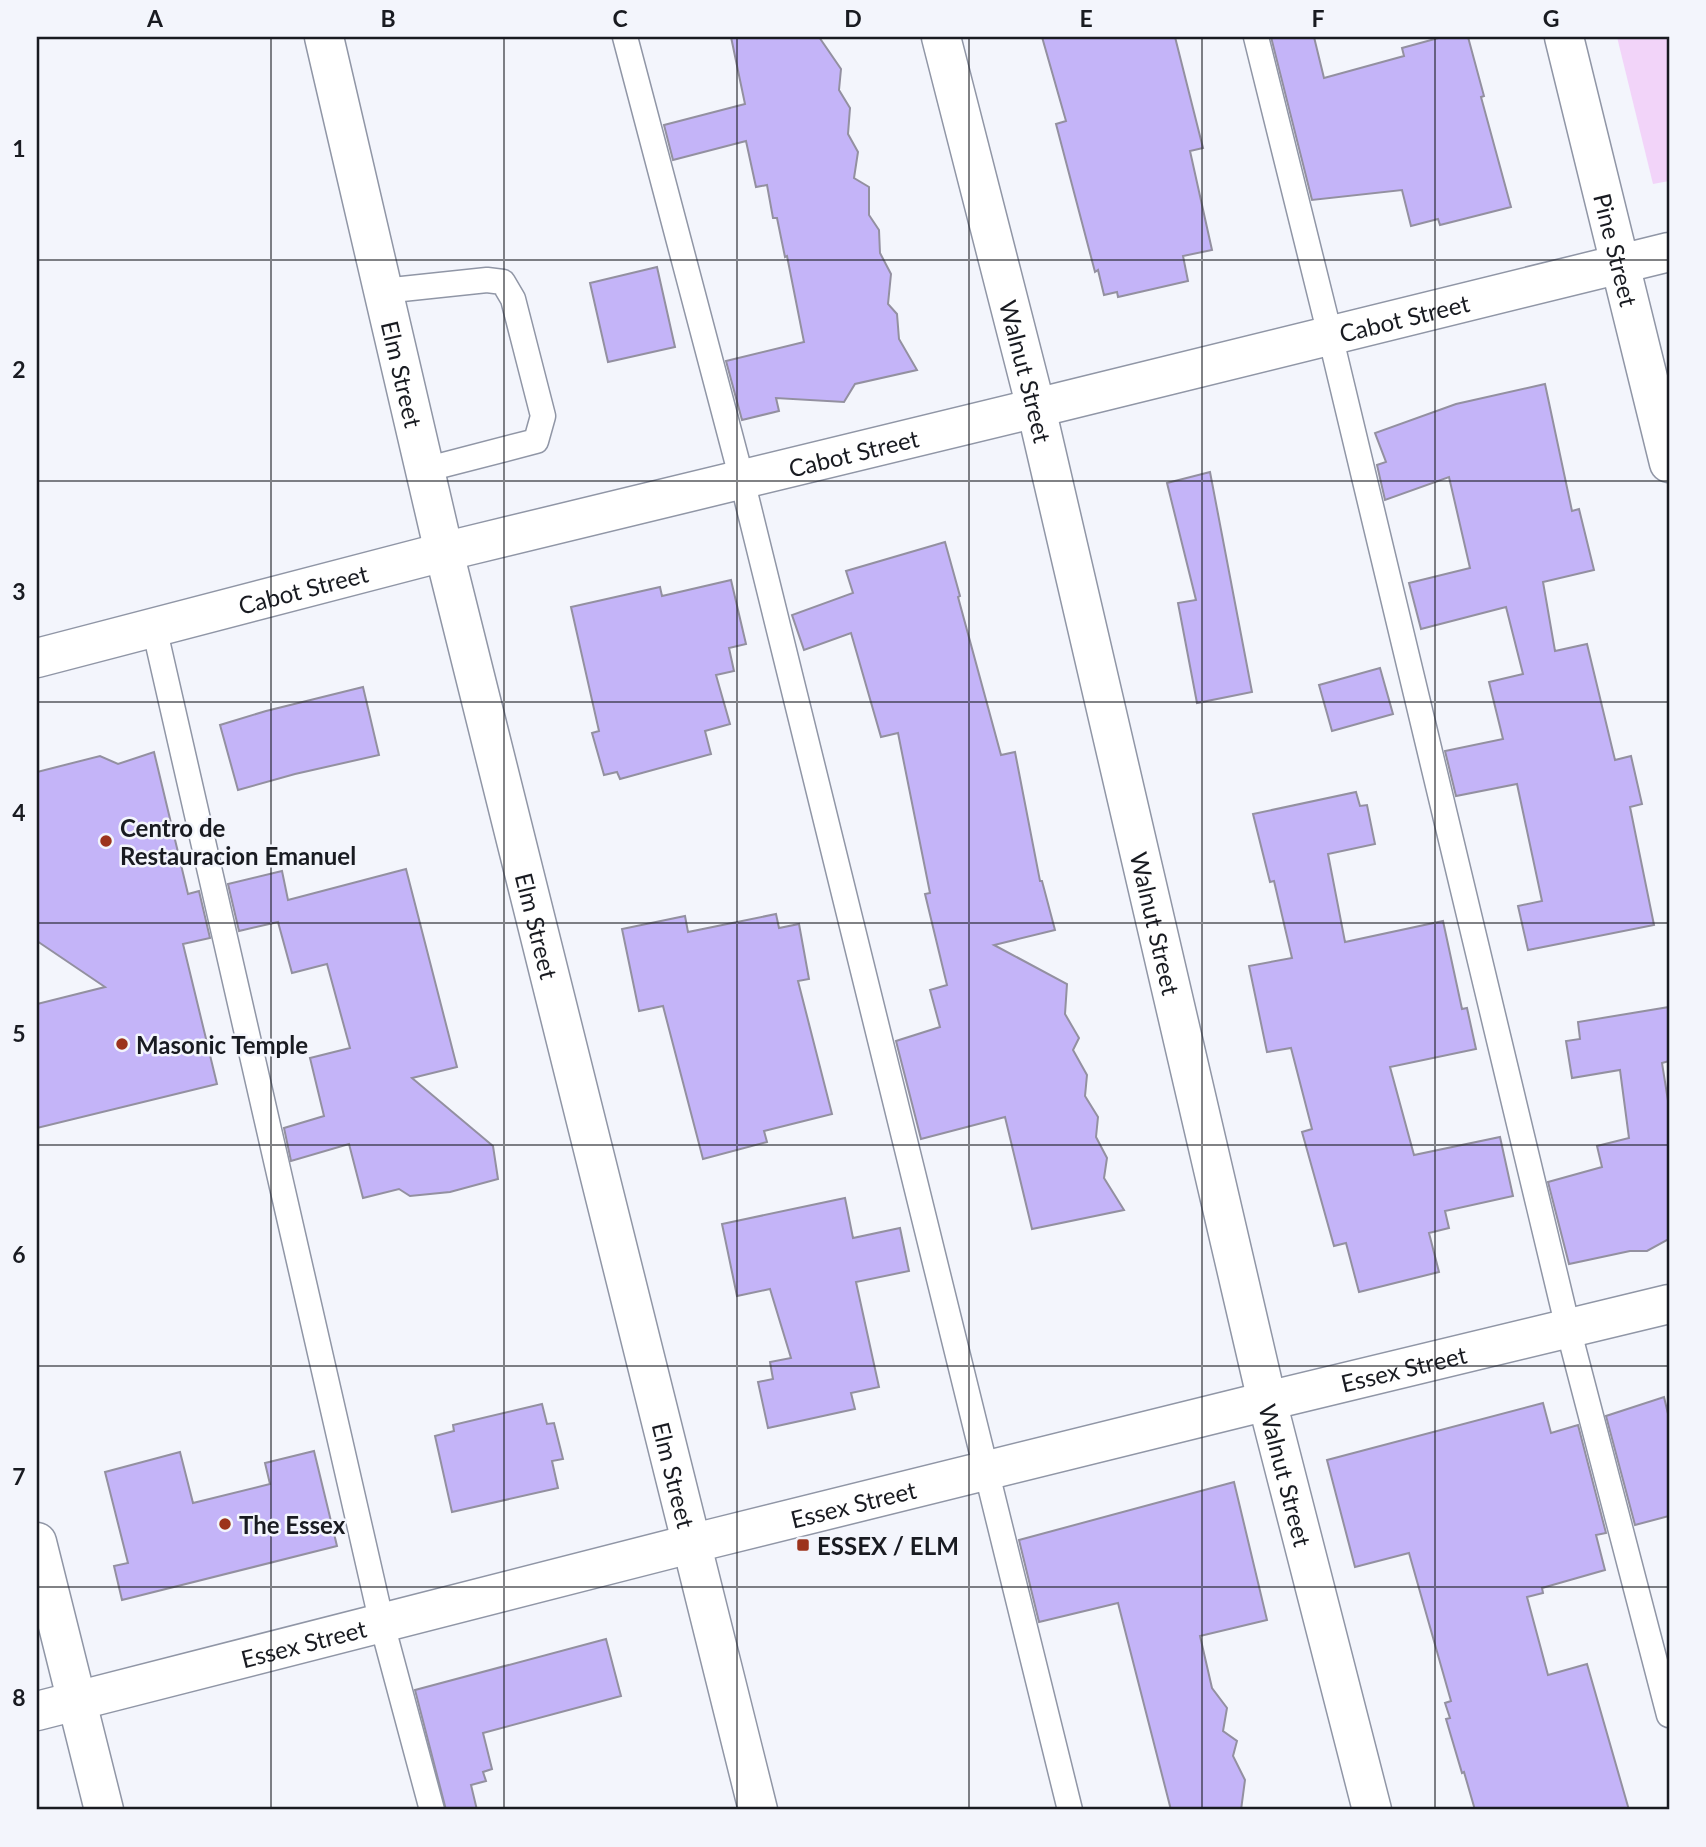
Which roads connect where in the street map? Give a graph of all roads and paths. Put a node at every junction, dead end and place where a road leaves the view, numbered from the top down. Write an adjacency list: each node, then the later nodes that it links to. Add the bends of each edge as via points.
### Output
1 (324, 37): 8 (street, Elm Street)
2 (625, 37): 13 (lane)
3 (941, 37): 10 (street, Walnut Street)
4 (1256, 37): 9 (lane)
5 (1564, 37): 7 (street, Pine Street)
6 (1669, 252): 7 (street, Cabot Street)
7 (1621, 263): 9 (street, Cabot Street); 11 (street, Pine Street)
8 (383, 291): 12 (street, Elm Street); 12 (lane, via 503,282 513,299 543,416 537,441)
9 (1330, 335): 10 (street, Cabot Street); 18 (lane)
10 (1036, 408): 13 (street, Cabot Street); 19 (street, Walnut Street)
11 (1669, 463)
12 (424, 470): 14 (street, Elm Street)
13 (742, 480): 14 (street, Cabot Street); 20 (lane)
14 (444, 552): 15 (street, Cabot Street); 22 (street, Elm Street)
15 (154, 627): 16 (street, Cabot Street); 23 (lane)
16 (37, 658)
17 (1669, 1304): 18 (street, Essex Street)
18 (1568, 1328): 19 (street, Essex Street); 26 (lane)
19 (1267, 1401): 20 (street, Essex Street); 31 (street, Walnut Street)
20 (987, 1471): 22 (street, Essex Street); 30 (lane)
21 (37, 1542): 24 (street)
22 (692, 1544): 23 (street, Essex Street); 29 (street, Elm Street)
23 (382, 1624): 24 (street, Essex Street); 28 (lane)
24 (77, 1702): 25 (street, Essex Street); 27 (street)
25 (37, 1711)
26 (1669, 1715)
27 (104, 1810)
28 (432, 1810)
29 (758, 1810)
30 (1070, 1810)
31 (1372, 1810)

